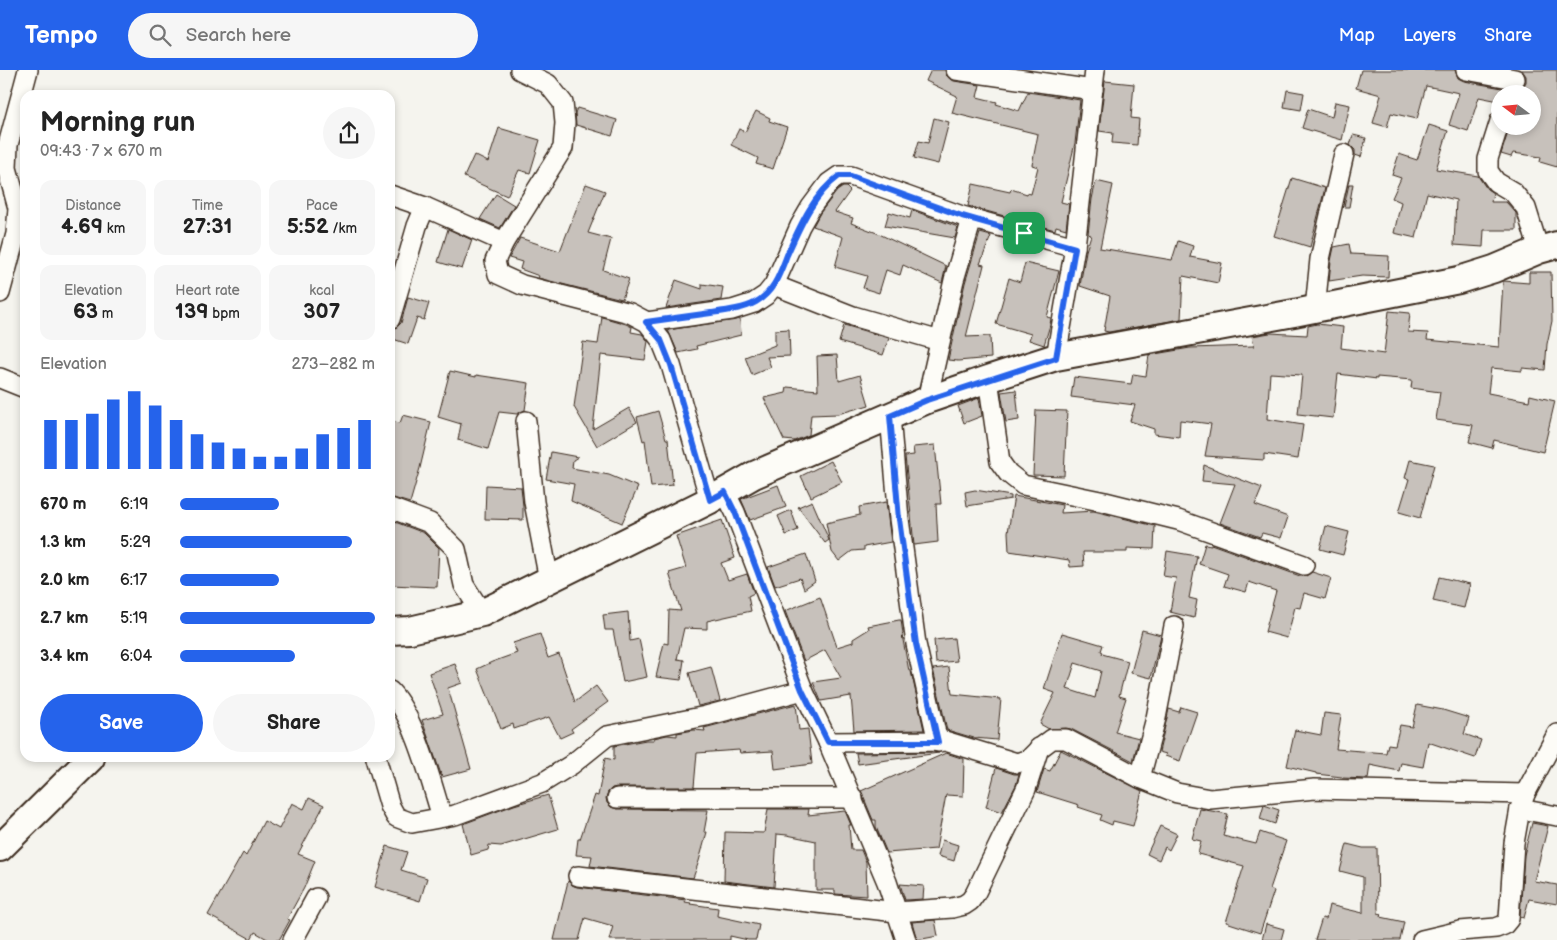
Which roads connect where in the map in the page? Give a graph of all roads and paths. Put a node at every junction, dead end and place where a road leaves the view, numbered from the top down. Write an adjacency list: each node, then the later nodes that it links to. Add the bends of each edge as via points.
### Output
1 (28, 70): 7 (street)
2 (520, 70): 15 (street, via 548,84 563,103 563,148)
3 (956, 70): 8 (street)
4 (1095, 70): 8 (street)
5 (1466, 70): 6 (street)
6 (1515, 81)
7 (23, 90)
8 (1093, 90): 16 (street)
9 (20, 100): 19 (street, via 8,144 7,168 18,208 16,234)
10 (1496, 135): 17 (street, via 1488,171 1526,208)
11 (1344, 154): 21 (street, via 1320,258)
12 (395, 197): 13 (street)
13 (425, 207): 15 (street); 20 (street)
14 (972, 218): 16 (street); 18 (street, via 851,176 839,176 829,183 811,207); 23 (street)
15 (504, 242): 22 (street, via 495,261 498,274 522,285 630,313)
16 (1075, 248): 24 (street)
17 (1548, 248): 21 (street, via 1459,280)
18 (774, 285): 22 (street, via 754,303 732,310); 23 (street, via 853,316)
19 (0, 293)
20 (395, 302)
21 (1315, 309): 24 (street)
22 (646, 322): 31 (street, via 661,340)
23 (940, 341): 28 (street)
24 (1056, 358): 26 (street)
25 (0, 378): 27 (street)
26 (988, 379): 28 (street); 33 (street, via 1000,462 1023,485 1178,520)
27 (20, 386)
28 (927, 400): 29 (street)
29 (890, 416): 31 (street, via 754,475); 42 (street, via 899,519 916,644)
30 (526, 421): 34 (street, via 534,502)
31 (718, 496): 34 (street); 38 (street, via 735,512)
32 (395, 510): 35 (street, via 430,522 456,549 464,585)
33 (1304, 565)
34 (549, 580): 35 (street)
35 (482, 613): 37 (street)
36 (1174, 626): 46 (street, via 1156,718)
37 (395, 631)
38 (802, 690): 41 (street); 51 (street, via 706,716 607,736 572,765 542,783)
39 (395, 696): 51 (street, via 410,723)
40 (1557, 734): 49 (street)
41 (828, 742): 42 (street); 48 (street)
42 (938, 742): 43 (street, via 1017,763 1030,759)
43 (1040, 748): 46 (street, via 1052,739 1066,739); 55 (street, via 1026,789 970,901 952,908)
44 (87, 762): 52 (street)
45 (377, 762): 51 (street, via 396,817 412,823)
46 (1140, 778): 49 (street, via 1177,793 1210,799 1315,789)
47 (618, 798): 48 (street)
48 (852, 798): 55 (street)
49 (1522, 802): 50 (street); 58 (street, via 1514,843 1509,918 1504,925)
50 (1557, 816)
51 (442, 817)
52 (0, 848)
53 (578, 876): 55 (street)
54 (316, 898): 56 (street)
55 (897, 912): 57 (street)
56 (293, 940)
57 (906, 940)
58 (1422, 940)

